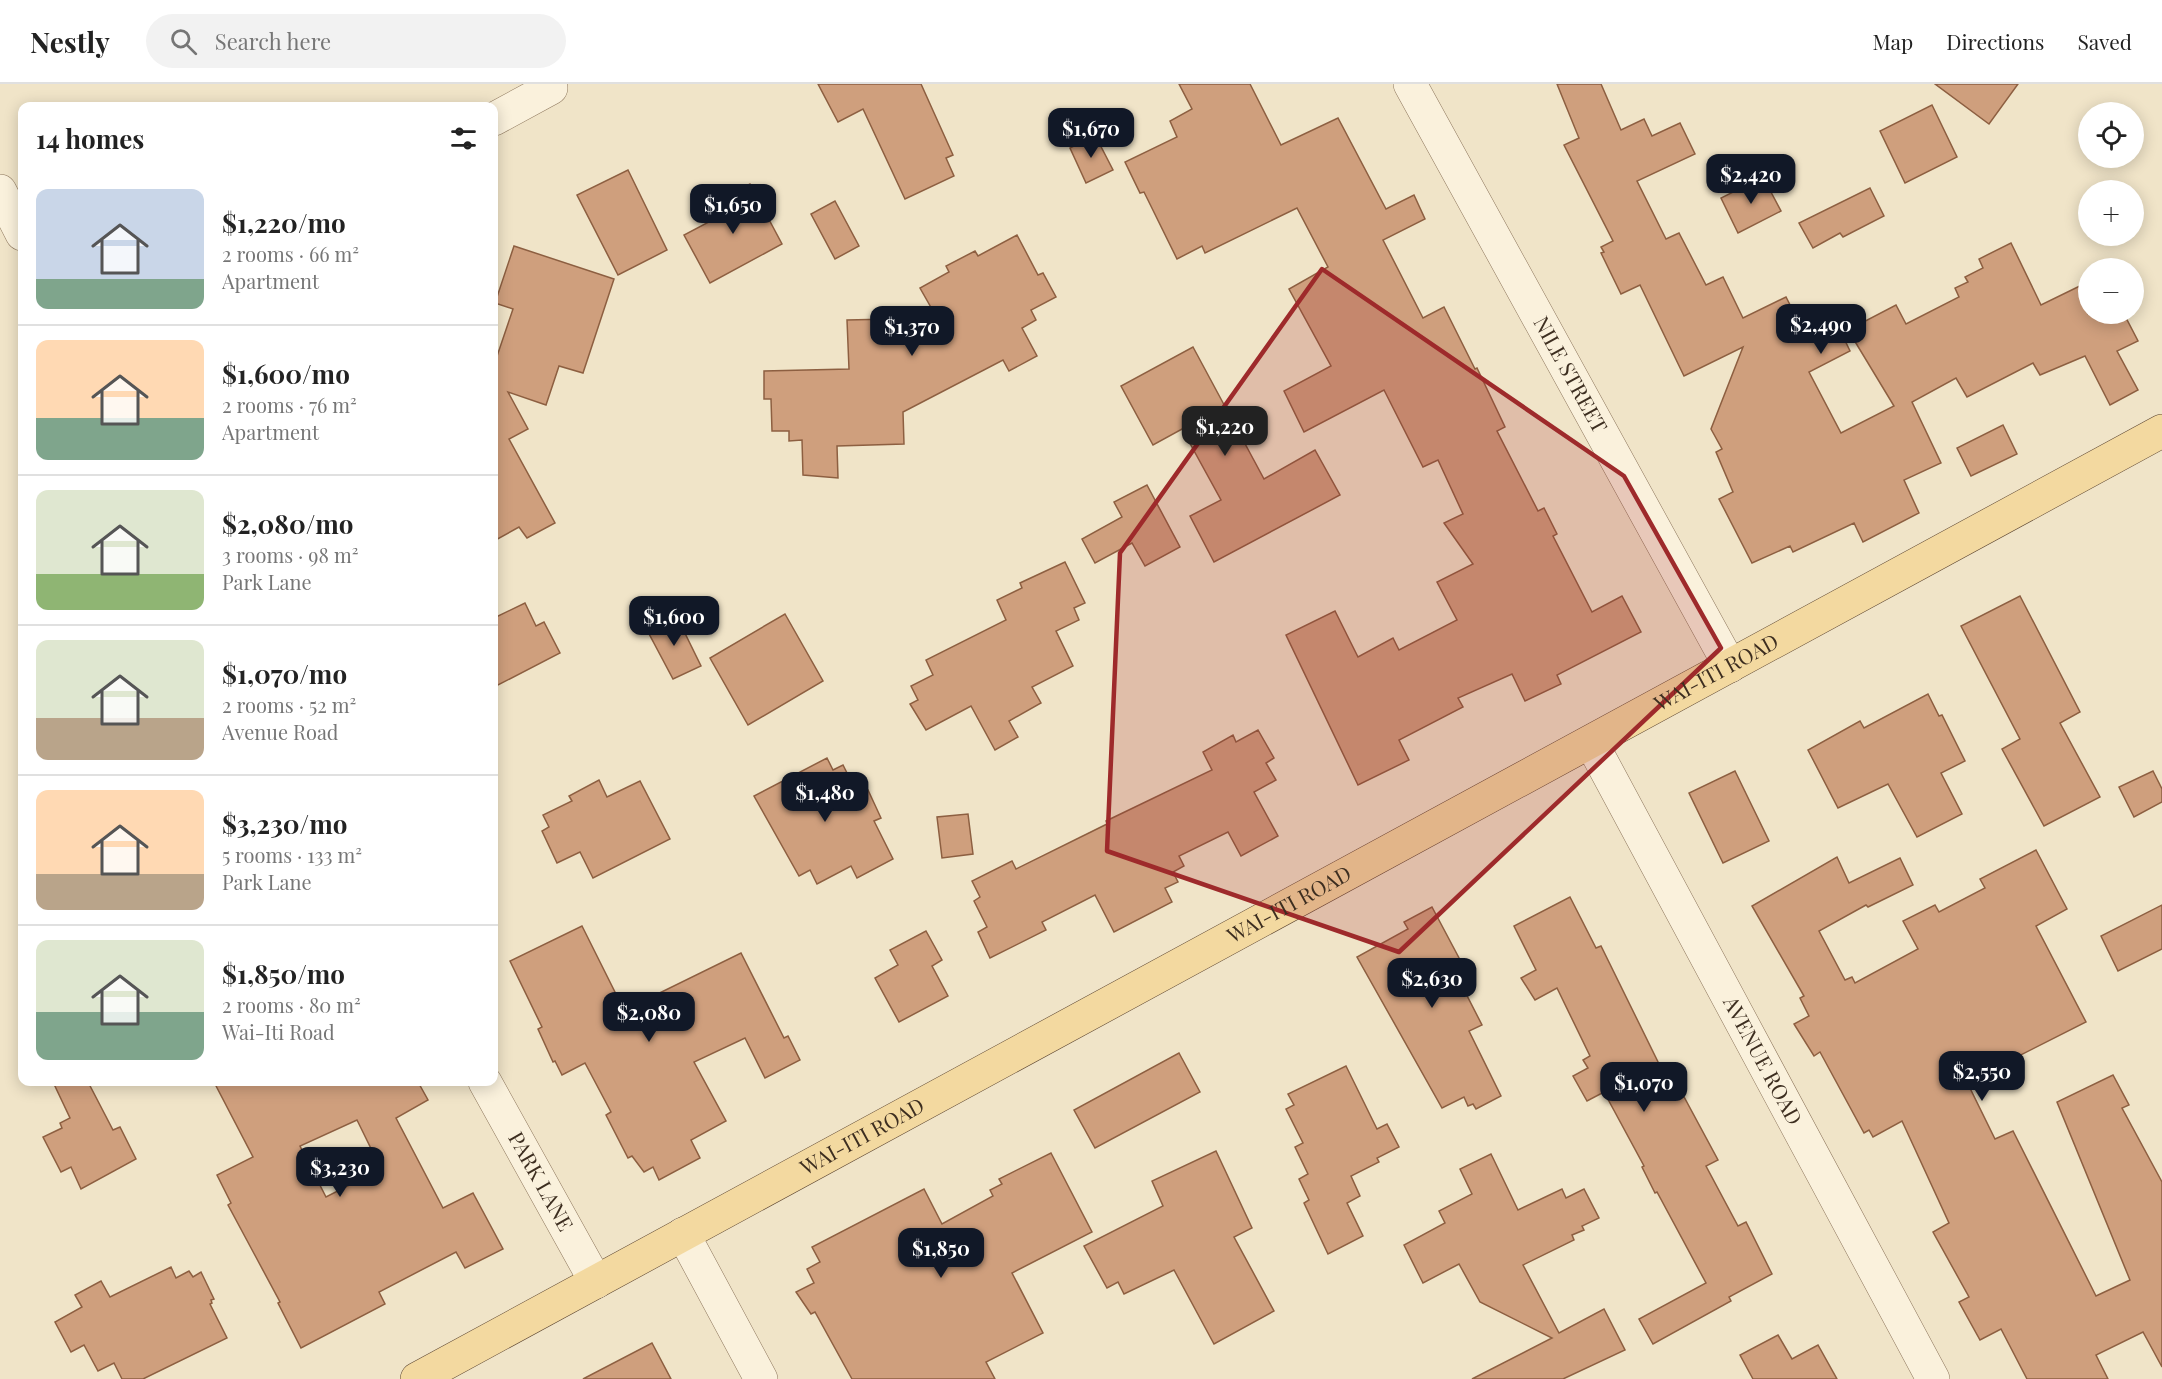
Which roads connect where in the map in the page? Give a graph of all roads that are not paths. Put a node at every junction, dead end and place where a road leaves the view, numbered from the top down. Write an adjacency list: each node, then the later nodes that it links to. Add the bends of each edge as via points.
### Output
1 (1410, 84): 7 (street, NILE STREET)
2 (551, 88): 3 (street)
3 (498, 117)
4 (0, 191): 5 (street)
5 (18, 226)
6 (2162, 431): 7 (main road, WAI-ITI ROAD)
7 (1730, 666): 8 (main road, WAI-ITI ROAD)
8 (1592, 742): 10 (main road, WAI-ITI ROAD); 14 (street, AVENUE ROAD)
9 (487, 1086): 11 (street, PARK LANE)
10 (683, 1234): 11 (main road, WAI-ITI ROAD); 13 (street)
11 (596, 1282): 12 (main road, WAI-ITI ROAD)
12 (417, 1379)
13 (761, 1379)
14 (1934, 1379)

